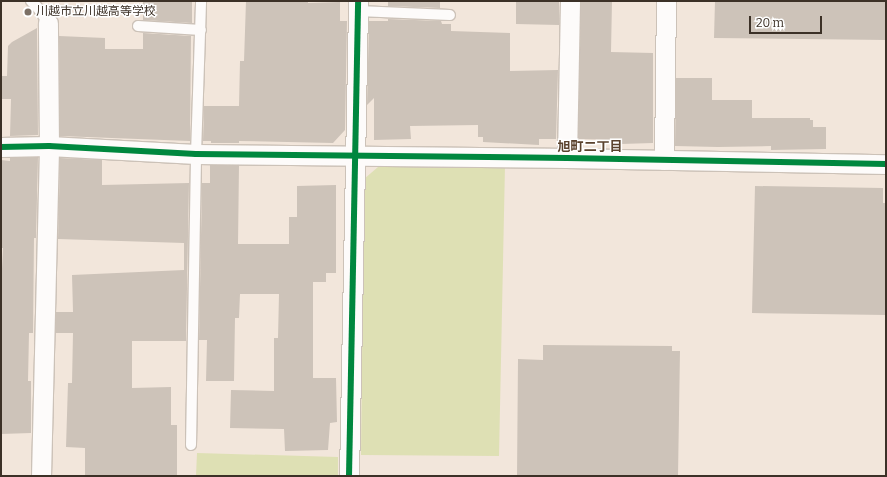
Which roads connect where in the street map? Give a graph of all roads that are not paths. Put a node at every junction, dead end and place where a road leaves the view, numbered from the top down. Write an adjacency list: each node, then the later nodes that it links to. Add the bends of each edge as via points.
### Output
1 (31, 1): 7 (lane)
2 (201, 1): 9 (lane)
3 (570, 1): 14 (street)
4 (666, 1): 15 (street)
5 (358, 6): 6 (lane); 13 (street)
6 (450, 15)
7 (48, 23): 10 (street)
8 (138, 26): 9 (lane)
9 (201, 30): 12 (lane)
10 (49, 146): 11 (street); 12 (street); 18 (street)
11 (1, 147)
12 (196, 154): 13 (street); 17 (lane)
13 (355, 156): 14 (street); 19 (street)
14 (567, 158): 15 (street)
15 (664, 160): 16 (street)
16 (886, 164)
17 (191, 445)
18 (41, 476)
19 (349, 476)

